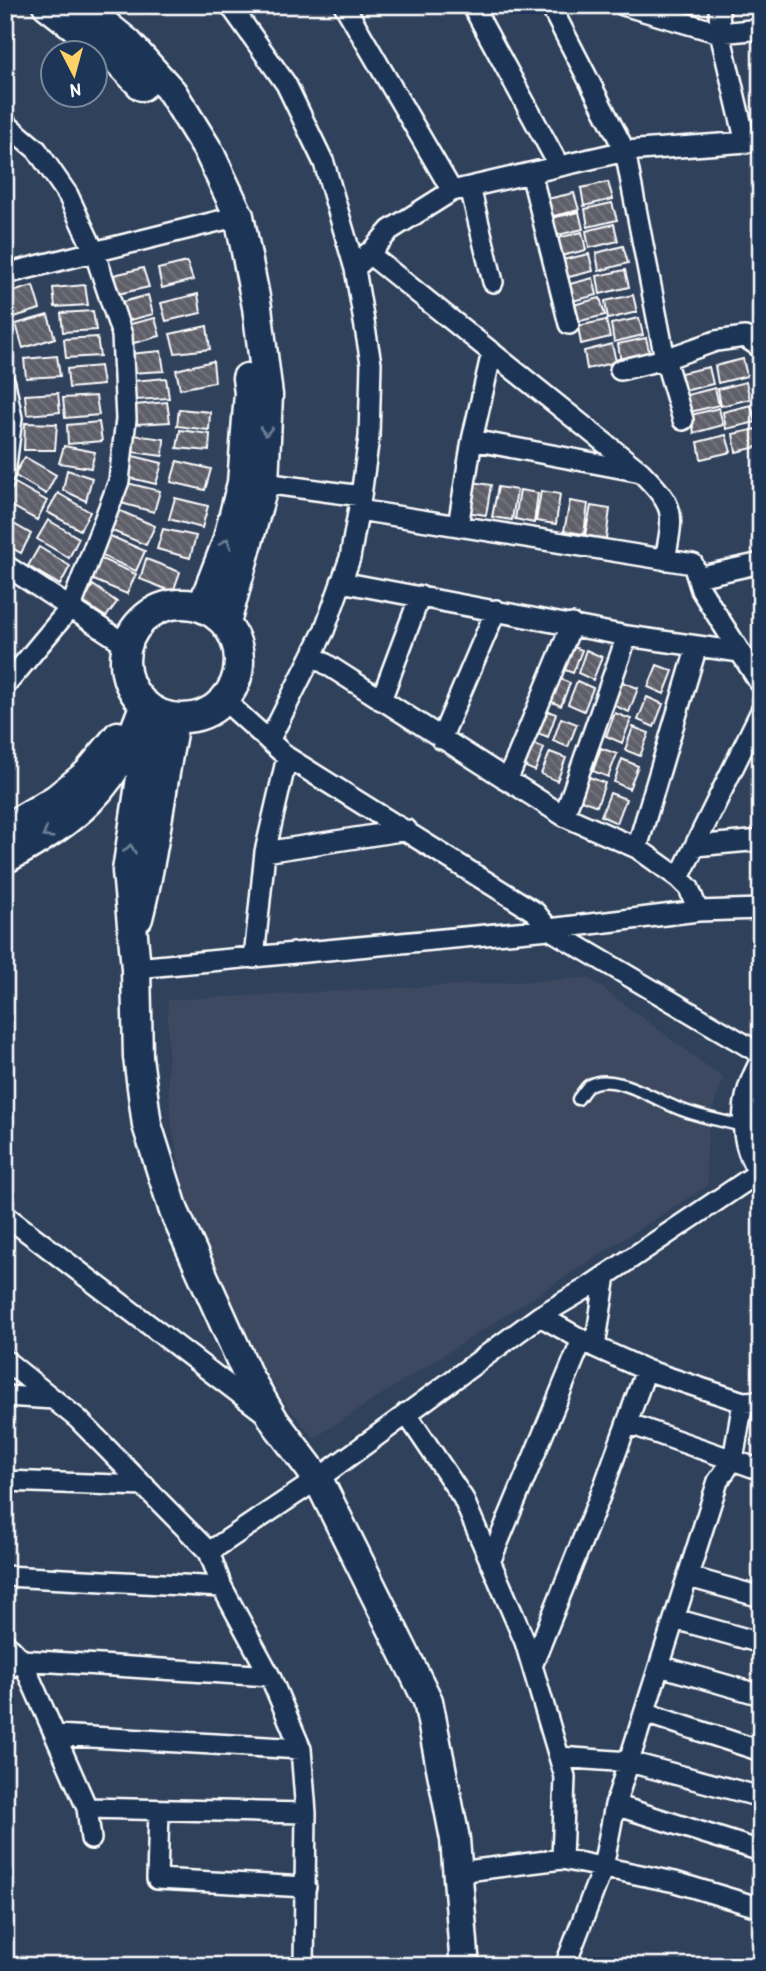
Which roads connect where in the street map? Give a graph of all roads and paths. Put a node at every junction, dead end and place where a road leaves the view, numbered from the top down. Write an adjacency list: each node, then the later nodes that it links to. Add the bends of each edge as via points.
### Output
1 (47, 5): 17 (street, via 116,59 157,101)
2 (81, 5): 17 (street, via 128,43 172,92 209,152)
3 (230, 5): 20 (street, via 286,85 324,163)
4 (344, 5): 16 (street)
5 (472, 5): 14 (street)
6 (550, 5): 13 (street)
7 (623, 5): 10 (street)
8 (719, 5): 10 (street)
9 (761, 29): 10 (street)
10 (720, 33): 12 (street)
11 (5, 123): 18 (street, via 37,150 68,195)
12 (753, 142): 13 (street)
13 (625, 151): 14 (street); 26 (street)
14 (559, 166): 15 (street)
15 (531, 173): 16 (street); 23 (street)
16 (461, 189): 19 (street, via 390,230); 22 (street)
17 (230, 218): 18 (street); 33 (street, one-way to 33, via 257,307 268,395); 43 (street, one-way to 17, via 227,542 242,483 249,393)
18 (94, 251): 21 (street); 42 (street, via 122,335 126,419 119,481)
19 (369, 253): 20 (street); 25 (street)
20 (355, 269): 34 (street, via 371,363 369,437)
21 (5, 274)
22 (493, 282)
23 (569, 324)
24 (761, 348): 26 (street, via 745,338 716,341)
25 (492, 352): 30 (street); 31 (street)
26 (665, 359): 27 (street); 29 (street)
27 (620, 370)
28 (5, 383): 32 (street, via 12,418)
29 (683, 420)
30 (472, 440): 31 (street); 35 (street)
31 (641, 471): 36 (street, via 664,496 672,520)
32 (5, 473)
33 (264, 483): 34 (street); 45 (street)
34 (360, 503): 35 (street); 40 (street)
35 (458, 526): 36 (street)
36 (665, 560): 39 (street, via 693,564)
37 (761, 563): 39 (street)
38 (5, 565): 42 (street)
39 (697, 578): 50 (street)
40 (341, 582): 41 (street); 51 (street)
41 (420, 596): 44 (street); 54 (street)
42 (71, 607): 48 (street); 52 (street)
43 (202, 607): 45 (street); 48 (street, via 184,603 148,614)
44 (496, 610): 46 (street); 58 (street)
45 (226, 623): 55 (street, via 236,638 240,671)
46 (572, 624): 47 (street); 61 (street)
47 (626, 636): 49 (street); 62 (street)
48 (127, 645): 56 (street, via 125,669)
49 (697, 646): 50 (street); 67 (street)
50 (740, 652): 53 (street)
51 (312, 655): 54 (street); 59 (street)
52 (6, 684)
53 (761, 685)
54 (382, 700): 58 (street)
55 (225, 701): 56 (street, via 193,718); 59 (street)
56 (153, 707): 63 (street, via 117,737 88,774); 69 (street, one-way to 69, via 105,786 74,817); 74 (street, via 127,871)
57 (761, 710): 66 (street)
58 (441, 739): 61 (street)
59 (269, 741): 60 (street)
60 (287, 757): 64 (street); 68 (street)
61 (507, 781): 62 (street)
62 (564, 816): 67 (street)
63 (5, 829)
64 (407, 830): 68 (street); 73 (street, via 535,912)
65 (761, 840): 66 (street)
66 (695, 846): 70 (street)
67 (637, 848): 70 (street)
68 (265, 852): 75 (street)
69 (5, 859)
70 (679, 878): 72 (street, via 689,888)
71 (761, 909): 72 (street)
72 (698, 911): 73 (street)
73 (550, 929): 75 (street); 76 (street)
74 (134, 955): 75 (street); 91 (street, via 138,1057 147,1125 179,1223 248,1376)
75 (254, 958)
76 (761, 1054)
77 (761, 1060): 79 (street, via 744,1101)
78 (578, 1099): 79 (lane, via 588,1086 603,1081 650,1094 683,1111)
79 (743, 1126): 80 (street)
80 (759, 1174): 82 (street)
81 (5, 1215): 91 (street)
82 (606, 1275): 83 (street); 84 (street)
83 (540, 1316): 84 (street); 90 (street)
84 (589, 1344): 86 (street); 99 (street)
85 (5, 1360): 88 (street)
86 (646, 1370): 89 (street); 92 (street)
87 (5, 1396): 88 (street)
88 (54, 1399): 97 (street)
89 (752, 1402): 93 (street)
90 (407, 1413): 95 (street); 99 (street, via 463,1498)
91 (275, 1422): 95 (street)
92 (627, 1423): 93 (street); 108 (street)
93 (733, 1461): 94 (street); 101 (street, via 718,1481)
94 (761, 1470)
95 (318, 1479): 98 (street); 127 (street, via 428,1702)
96 (5, 1481): 97 (street)
97 (145, 1486): 98 (street)
98 (209, 1552): 102 (street)
99 (490, 1562): 108 (street)
100 (5, 1576): 102 (street)
101 (689, 1577): 103 (street); 104 (street)
102 (222, 1587): 110 (street)
103 (761, 1597)
104 (675, 1619): 106 (street); 109 (street)
105 (5, 1643): 107 (street)
106 (761, 1643)
107 (14, 1665): 110 (street); 113 (street)
108 (532, 1666): 116 (street)
109 (660, 1666): 111 (street); 112 (street)
110 (270, 1676): 114 (street)
111 (761, 1695)
112 (645, 1713): 115 (street); 117 (street)
113 (56, 1735): 114 (street); 120 (street)
114 (301, 1749): 122 (street)
115 (761, 1751)
116 (559, 1756): 117 (street); 125 (street, via 565,1777)
117 (629, 1762): 118 (street); 119 (street)
118 (761, 1797)
119 (615, 1805): 124 (street); 126 (street)
120 (87, 1808): 121 (street); 123 (street)
121 (159, 1810): 122 (street); 128 (street, via 157,1879)
122 (306, 1813): 128 (street)
123 (91, 1839)
124 (761, 1851)
125 (562, 1859): 126 (street); 127 (street)
126 (603, 1867): 129 (street, via 676,1882); 132 (street)
127 (458, 1872): 131 (street)
128 (306, 1887): 130 (street)
129 (761, 1908)
130 (304, 1966)
131 (463, 1966)
132 (565, 1966)

